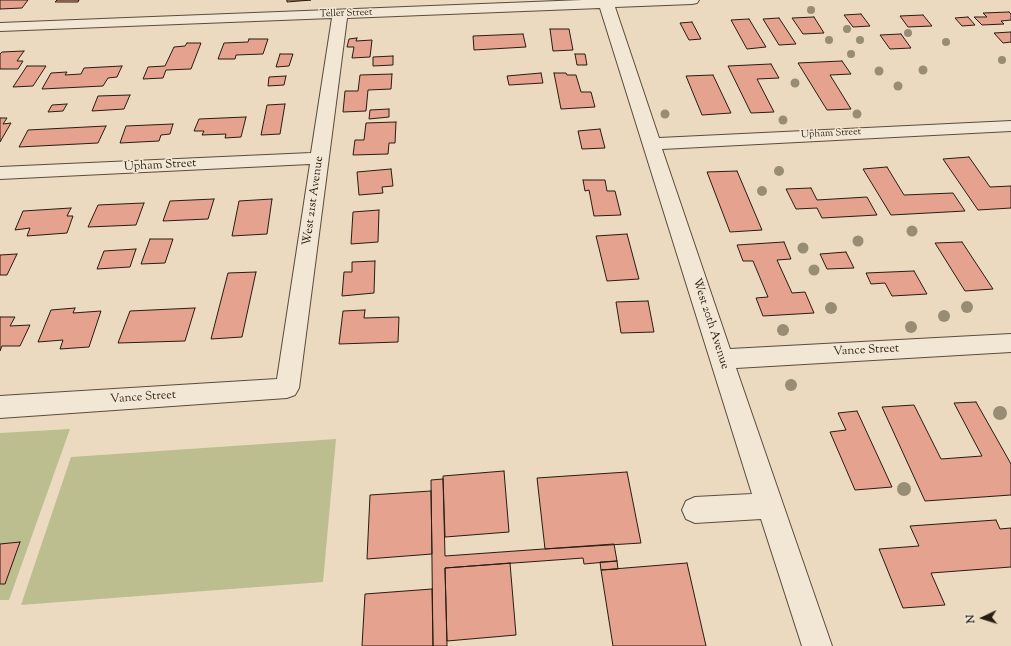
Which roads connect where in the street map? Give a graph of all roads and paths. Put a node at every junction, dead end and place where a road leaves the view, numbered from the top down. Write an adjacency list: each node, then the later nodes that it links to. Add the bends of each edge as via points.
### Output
1 (692, 0): 2 (street, Teller Street)
2 (606, 2): 3 (street, Teller Street); 7 (street, West 20th Avenue)
3 (416, 6): 4 (street, Teller Street)
4 (340, 14): 5 (street, Teller Street, via 237,12); 8 (street, West 21st Avenue)
5 (0, 27)
6 (1011, 126): 7 (street, Upham Street)
7 (651, 144): 11 (street, West 20th Avenue)
8 (320, 158): 9 (street, Upham Street); 12 (street, West 21st Avenue)
9 (0, 173)
10 (1011, 343): 11 (street, Vance Street)
11 (721, 359): 14 (street, West 20th Avenue)
12 (287, 388): 13 (street, Vance Street)
13 (0, 407)
14 (769, 506): 15 (street); 16 (street, West 20th Avenue)
15 (695, 510)
16 (817, 646)

